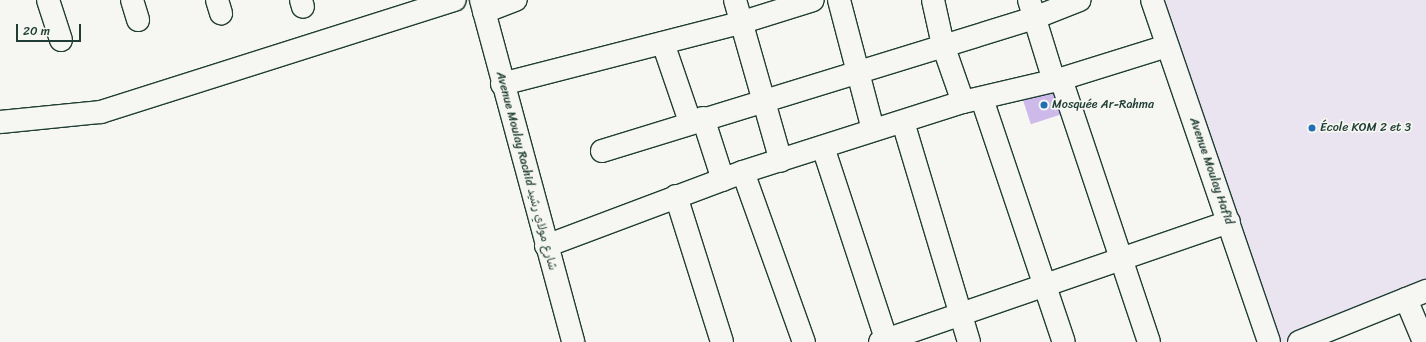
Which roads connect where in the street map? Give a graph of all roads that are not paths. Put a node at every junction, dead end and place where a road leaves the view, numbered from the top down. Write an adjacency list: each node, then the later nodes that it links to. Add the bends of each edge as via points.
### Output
1 (48, 0): 13 (street)
2 (455, 0): 23 (street, via 101,112)
3 (516, 0): 10 (street)
4 (735, 0): 12 (street)
5 (813, 0): 12 (street)
6 (839, 0): 17 (street)
7 (933, 0): 15 (street)
8 (1080, 0): 11 (street)
9 (1152, 0): 16 (street, Avenue Moulay Hafid)
10 (482, 6): 19 (street, Avenue Moulay Rachid شارع مولاي رشيد)
11 (1032, 9): 15 (street); 18 (street)
12 (743, 22): 14 (street); 20 (street)
13 (61, 40)
14 (663, 43): 19 (street); 22 (street)
15 (943, 45): 17 (street); 21 (street)
16 (1167, 46): 18 (street); 32 (street, Avenue Moulay Hafid)
17 (855, 71): 20 (street); 25 (street)
18 (1058, 80): 21 (street); 34 (street)
19 (502, 84): 33 (street, Avenue Moulay Rachid شارع مولاي رشيد)
20 (762, 99): 22 (street); 28 (street)
21 (973, 101): 24 (street); 35 (street)
22 (696, 120): 27 (street); 30 (street)
23 (0, 122)
24 (903, 122): 25 (street); 38 (street)
25 (873, 130): 26 (street)
26 (823, 147): 28 (street); 39 (street)
27 (602, 151)
28 (781, 162): 29 (street)
29 (743, 172): 30 (street); 42 (street)
30 (723, 180): 31 (street)
31 (676, 196): 33 (street); 41 (street)
32 (1229, 222): 34 (street); 46 (street, Avenue Moulay Hafid)
33 (546, 246): 40 (street, Avenue Moulay Rachid شارع مولاي رشيد)
34 (1118, 258): 35 (street); 45 (street)
35 (1044, 284): 38 (street); 44 (street)
36 (1426, 290): 37 (street)
37 (1406, 299): 47 (street); 48 (street)
38 (960, 314): 39 (street); 43 (street)
39 (884, 341)
40 (573, 342)
41 (722, 342)
42 (804, 342)
43 (969, 342)
44 (1064, 342)
45 (1149, 342)
46 (1269, 342)
47 (1299, 342)
48 (1424, 342)

